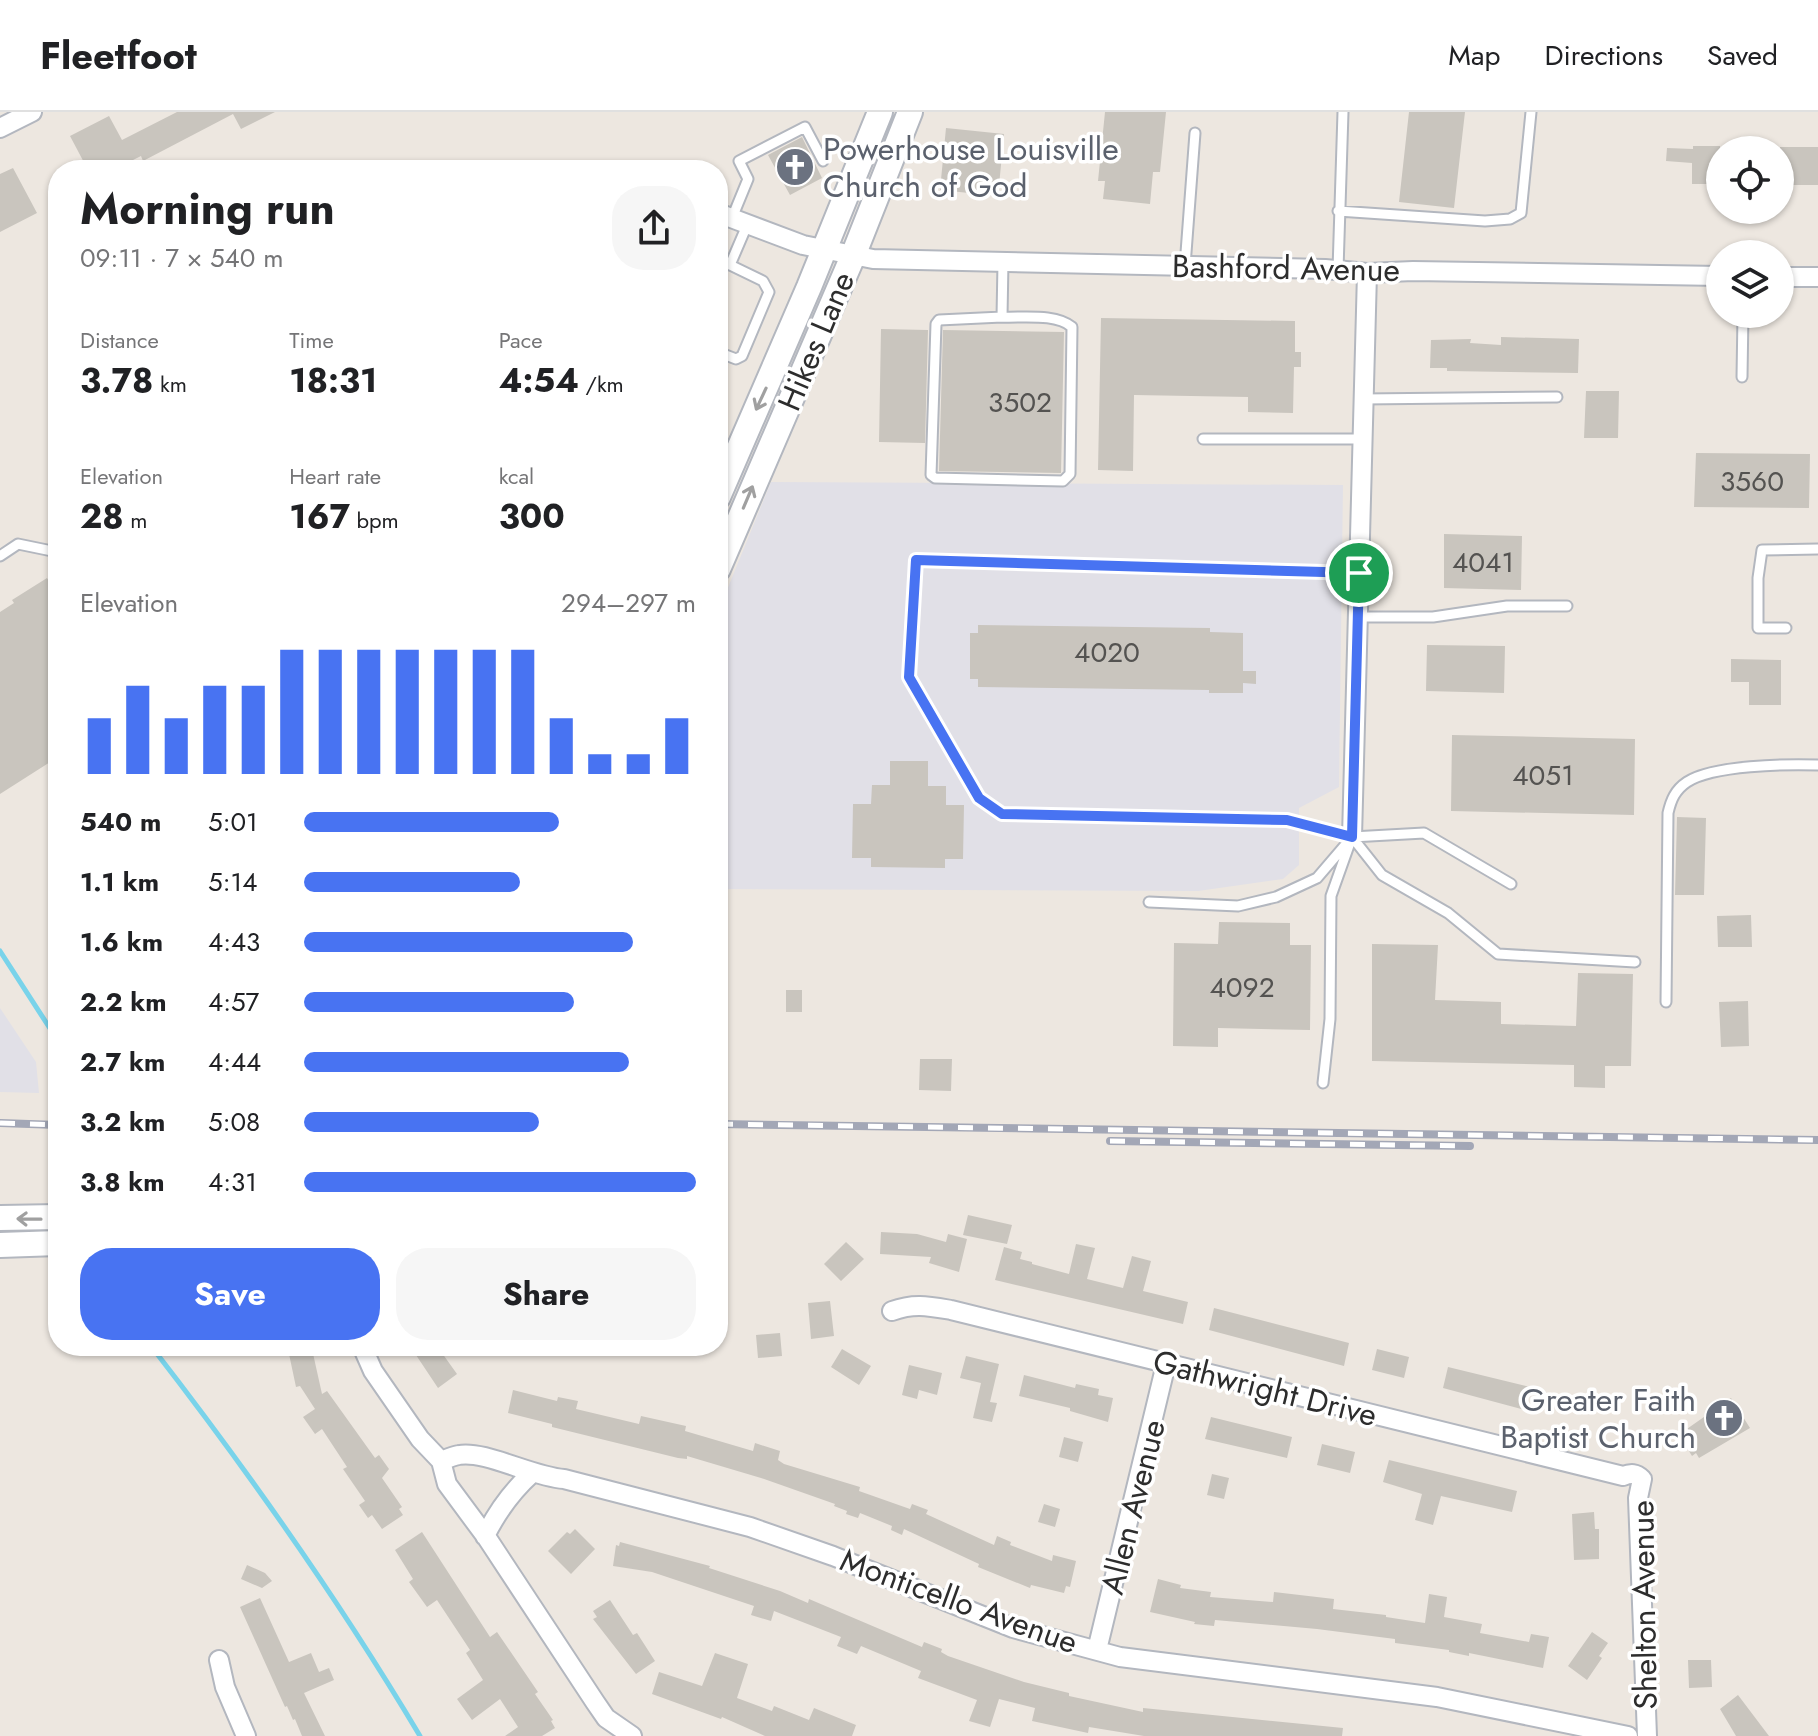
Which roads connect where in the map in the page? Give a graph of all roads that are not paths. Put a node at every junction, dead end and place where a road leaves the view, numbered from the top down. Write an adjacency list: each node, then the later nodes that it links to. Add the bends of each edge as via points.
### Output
1 (32, 112): 6 (street)
2 (880, 112): 11 (street, Hikes Lane)
3 (910, 112): 12 (street, Hikes Lane)
4 (1343, 112): 9 (lane)
5 (1531, 112): 9 (lane, via 1521,213 1510,219)
6 (0, 128)
7 (1195, 133): 15 (lane)
8 (823, 161): 10 (lane, via 805,127 739,161 748,179)
9 (1338, 211): 16 (lane)
10 (733, 218): 11 (street, Bashford Avenue); 14 (lane)
11 (824, 250): 12 (street, Bashford Avenue); 29 (street, Hikes Lane, one-way to 29)
12 (853, 256): 13 (street, Bashford Avenue); 30 (street, Hikes Lane, one-way to 12)
13 (1003, 262): 15 (street, Bashford Avenue); 21 (lane)
14 (730, 265): 23 (lane, via 763,281 769,292 742,356)
15 (1185, 266): 16 (street, Bashford Avenue)
16 (1338, 270): 17 (street, Bashford Avenue)
17 (1367, 273): 18 (street, Bashford Avenue); 26 (street)
18 (1706, 276)
19 (1794, 277): 20 (street)
20 (1818, 277)
21 (1002, 317): 21 (lane, via 936,324 931,475 1063,481 1070,474 1072,327 1044,318)
22 (1743, 328): 24 (lane)
23 (728, 356)
24 (1742, 377)
25 (1557, 397): 26 (lane)
26 (1363, 399): 28 (street)
27 (1203, 439): 28 (lane)
28 (1362, 439): 34 (street)
29 (728, 474)
30 (728, 546)
31 (1818, 549): 37 (lane, via 1762,550 1758,628)
32 (48, 551): 33 (lane, via 18,544)
33 (0, 556)
34 (1359, 573): 36 (street); 39 (lane, via 916,560 909,677 979,798 1002,814 1287,820)
35 (1567, 606): 36 (lane)
36 (1358, 617): 39 (street)
37 (1786, 628)
38 (1818, 765): 43 (lane, via 1736,768 1689,780 1675,792 1668,813)
39 (1352, 837): 40 (lane, via 1424,833); 41 (lane, via 1317,878 1276,897 1238,906); 42 (lane, via 1382,875 1448,913 1498,954); 44 (lane, via 1331,896 1330,1019)
40 (1511, 884)
41 (1149, 902)
42 (1635, 962)
43 (1666, 1002)
44 (1323, 1083)
45 (48, 1217): 46 (street, one-way to 46)
46 (0, 1218)
47 (48, 1243): 48 (street)
48 (0, 1245)
49 (892, 1311): 51 (street, Gathwright Drive, via 924,1305)
50 (366, 1356): 52 (street, via 420,1439)
51 (1166, 1364): 54 (street, Gathwright Drive); 56 (street, Allen Avenue)
52 (441, 1461): 53 (street, Monticello Avenue, via 462,1454); 55 (street, via 447,1484)
53 (531, 1474): 55 (street, via 497,1512); 56 (street, Monticello Avenue, via 750,1527 1013,1628)
54 (1639, 1476): 61 (street, Shelton Avenue)
55 (485, 1536): 59 (street, via 606,1718)
56 (1097, 1650): 60 (street, Monticello Avenue, via 1162,1664 1437,1697)
57 (219, 1660): 58 (street)
58 (246, 1736)
59 (632, 1736)
60 (1628, 1736)
61 (1647, 1736)

